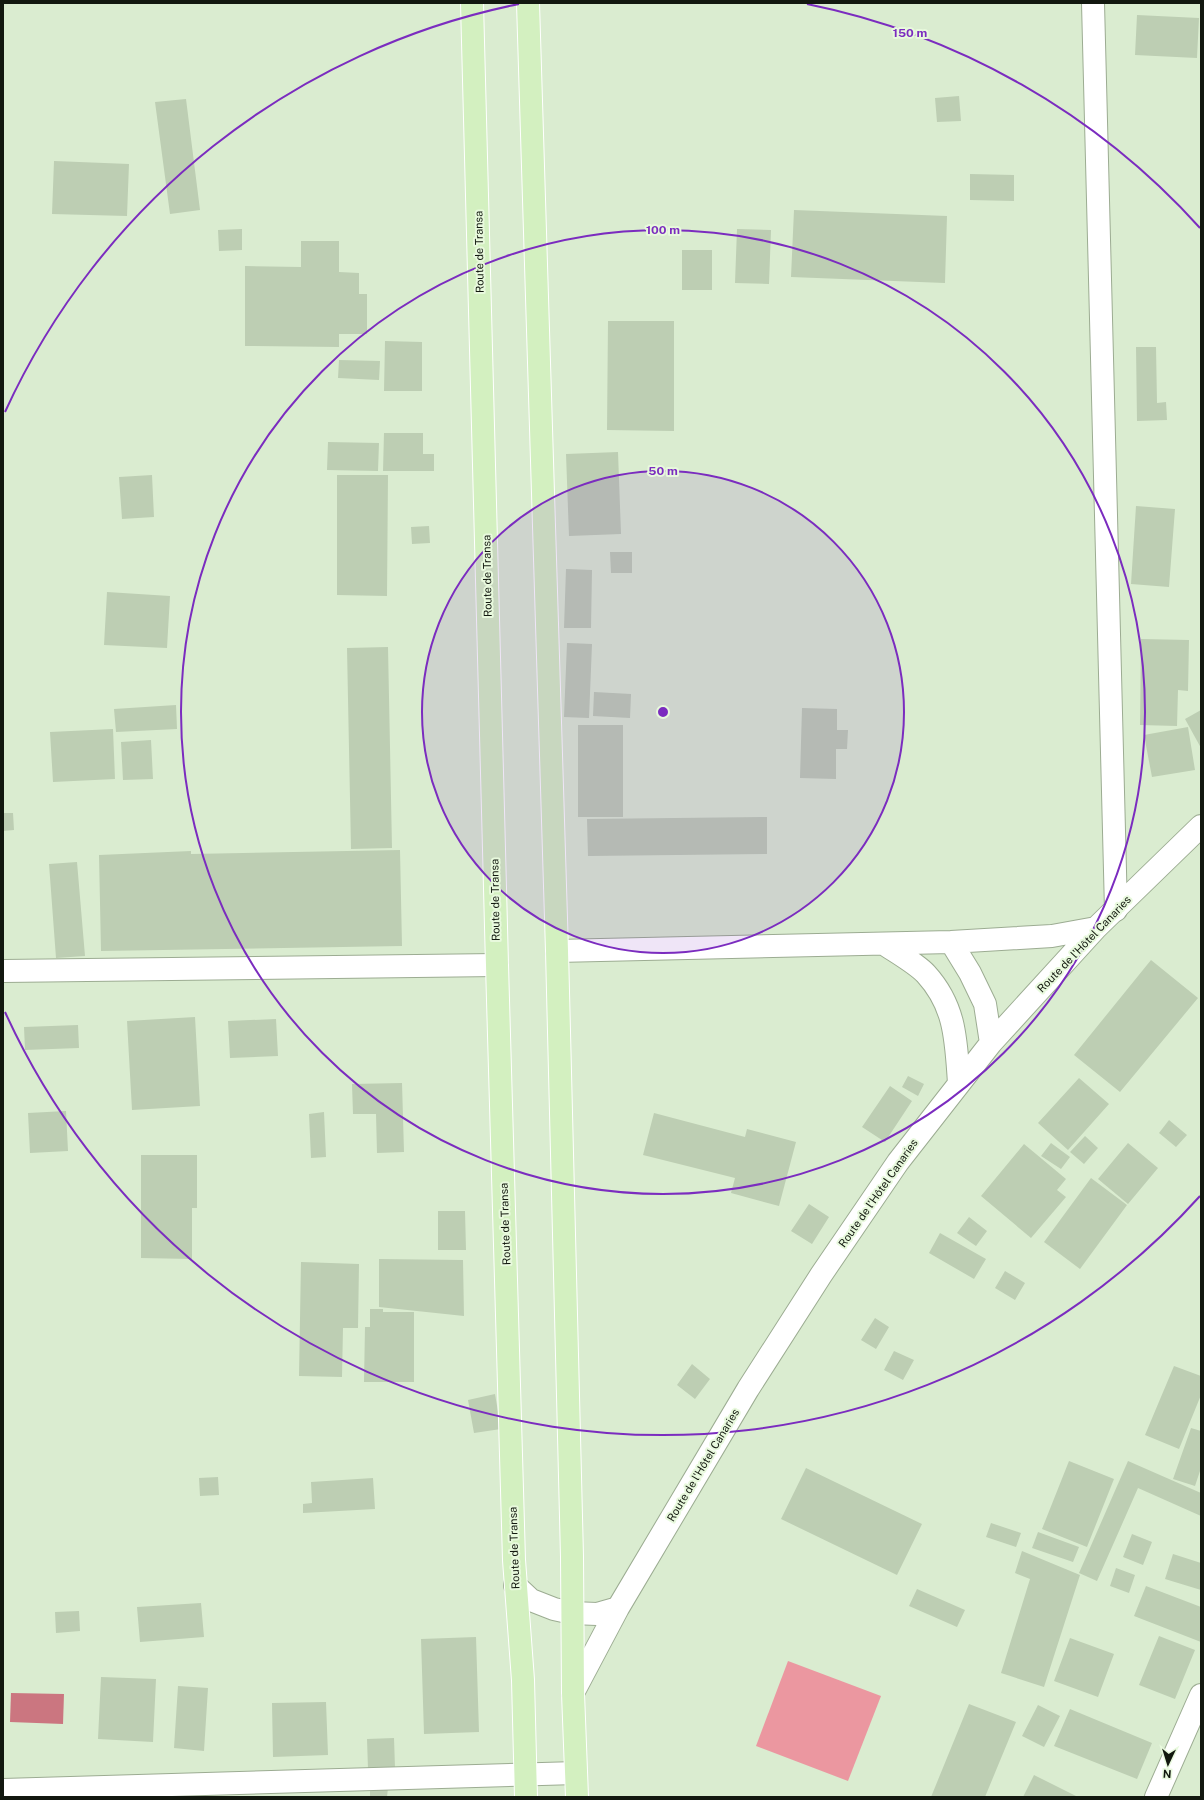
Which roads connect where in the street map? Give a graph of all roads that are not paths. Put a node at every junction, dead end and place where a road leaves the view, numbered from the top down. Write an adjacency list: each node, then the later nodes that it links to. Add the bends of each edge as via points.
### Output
1 (472, 3): 10 (main road, Route de Transa)
2 (528, 3): 9 (main road)
3 (1093, 3): 5 (street)
4 (1201, 826): 5 (street, Route de l'Hôtel Canaries)
5 (1116, 910): 6 (street, Route de l'Hôtel Canaries)
6 (1096, 928): 7 (street, via 1052,936); 12 (street, Route de l'Hôtel Canaries)
7 (951, 942): 8 (street); 12 (street, via 985,1004)
8 (884, 944): 9 (street); 13 (street, via 926,973 947,1004 954,1028)
9 (556, 951): 16 (main road)
10 (497, 965): 11 (street); 14 (main road, Route de Transa)
11 (3, 971)
12 (992, 1043): 13 (street, Route de l'Hôtel Canaries)
13 (960, 1083): 15 (street, Route de l'Hôtel Canaries, via 898,1162 821,1274 748,1389)
14 (515, 1585): 16 (street, via 531,1600); 20 (main road, Route de Transa, via 523,1680)
15 (618, 1608): 16 (street, via 597,1614); 17 (street, Route de l'Hôtel Canaries)
16 (572, 1613): 17 (main road)
17 (573, 1694): 19 (main road)
18 (1201, 1695): 24 (street)
19 (576, 1773): 20 (street); 23 (main road)
20 (526, 1774): 21 (street); 22 (main road, Route de Transa)
21 (3, 1790)
22 (526, 1797)
23 (577, 1797)
24 (1156, 1797)

